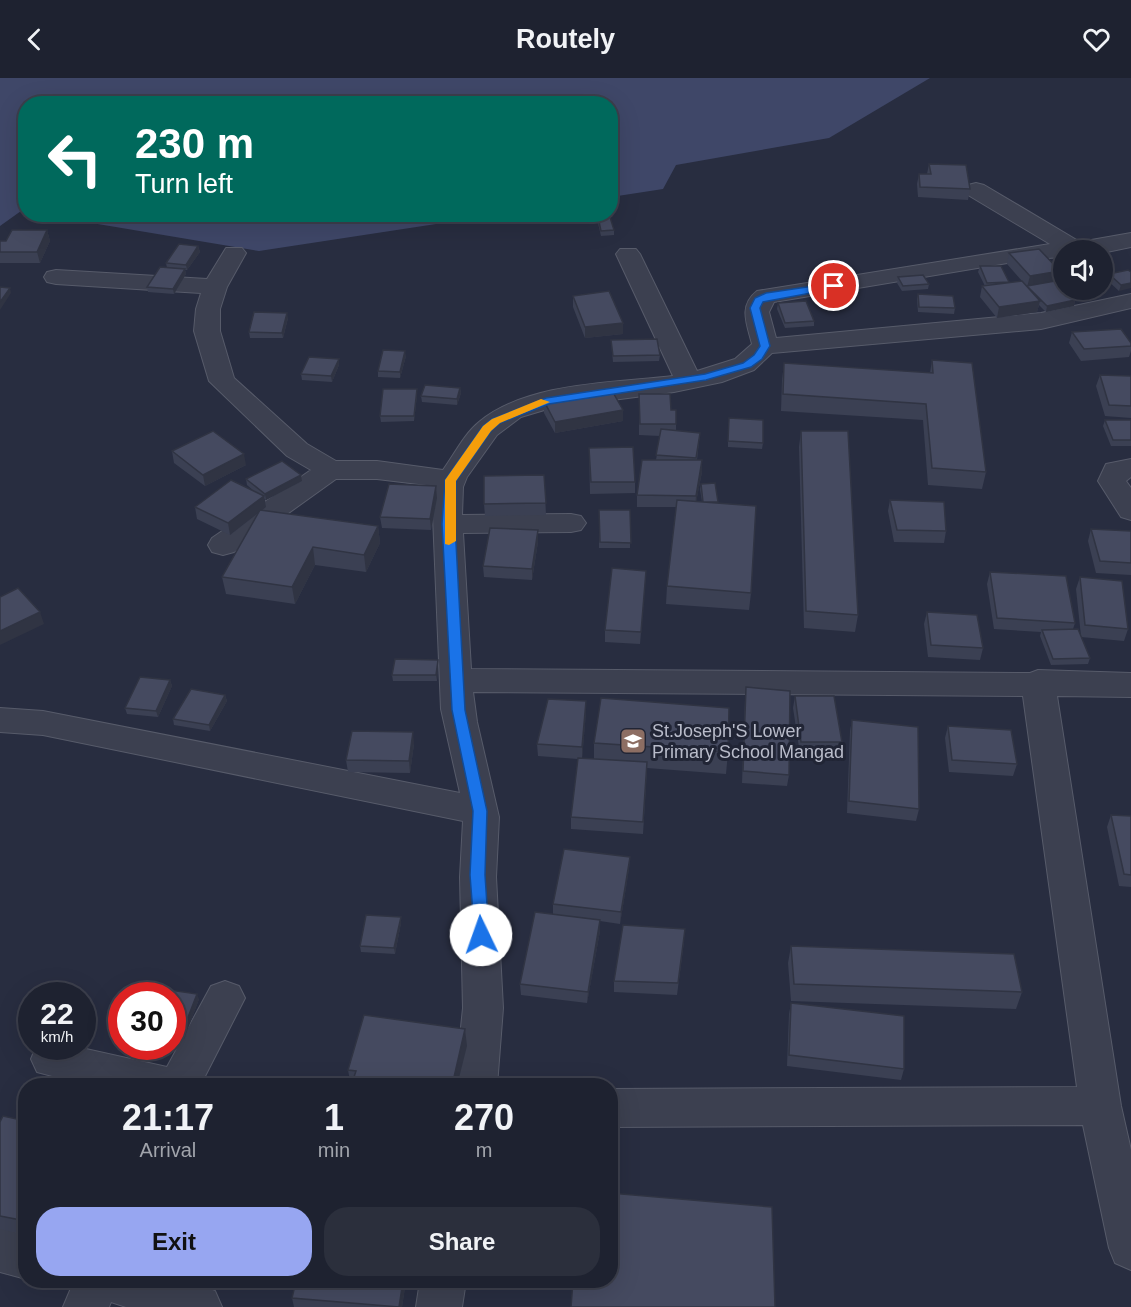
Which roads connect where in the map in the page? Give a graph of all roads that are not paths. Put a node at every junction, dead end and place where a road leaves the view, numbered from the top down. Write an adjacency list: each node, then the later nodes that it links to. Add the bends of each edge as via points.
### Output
1 (976, 190): 2 (street)
2 (1060, 240)
3 (1131, 240): 4 (street)
4 (1113, 244)
5 (1053, 250): 11 (street, via 766,296 758,300 755,308)
6 (234, 253): 9 (street)
7 (628, 254): 12 (street)
8 (56, 277): 9 (street)
9 (215, 287): 14 (street, via 207,331 222,381 297,450)
10 (1131, 301): 11 (street, via 1041,321)
11 (765, 346): 12 (street, via 747,365)
12 (688, 380): 15 (street, via 569,397 516,411 487,428)
13 (1131, 468): 16 (street, via 1116,470 1112,481)
14 (330, 470): 15 (street, via 377,470); 19 (street)
15 (451, 480): 18 (street)
16 (1131, 511)
17 (571, 523): 18 (street)
18 (448, 524): 20 (street)
19 (223, 545)
20 (458, 680): 21 (street); 24 (street, via 459,710)
21 (1038, 682): 22 (street); 30 (street)
22 (1131, 685)
23 (0, 720): 24 (street, via 43,723)
24 (480, 811): 29 (street, via 478,875 483,975)
25 (225, 998): 28 (street)
26 (55, 1060): 27 (street)
27 (133, 1078)
28 (183, 1078)
29 (478, 1078)
30 (1100, 1106): 31 (street); 32 (street)
31 (618, 1108)
32 (1131, 1248)
33 (0, 1250): 34 (street)
34 (18, 1255)
35 (94, 1288): 38 (street)
36 (137, 1288): 39 (street)
37 (442, 1288): 40 (street)
38 (86, 1307)
39 (199, 1307)
40 (438, 1307)

